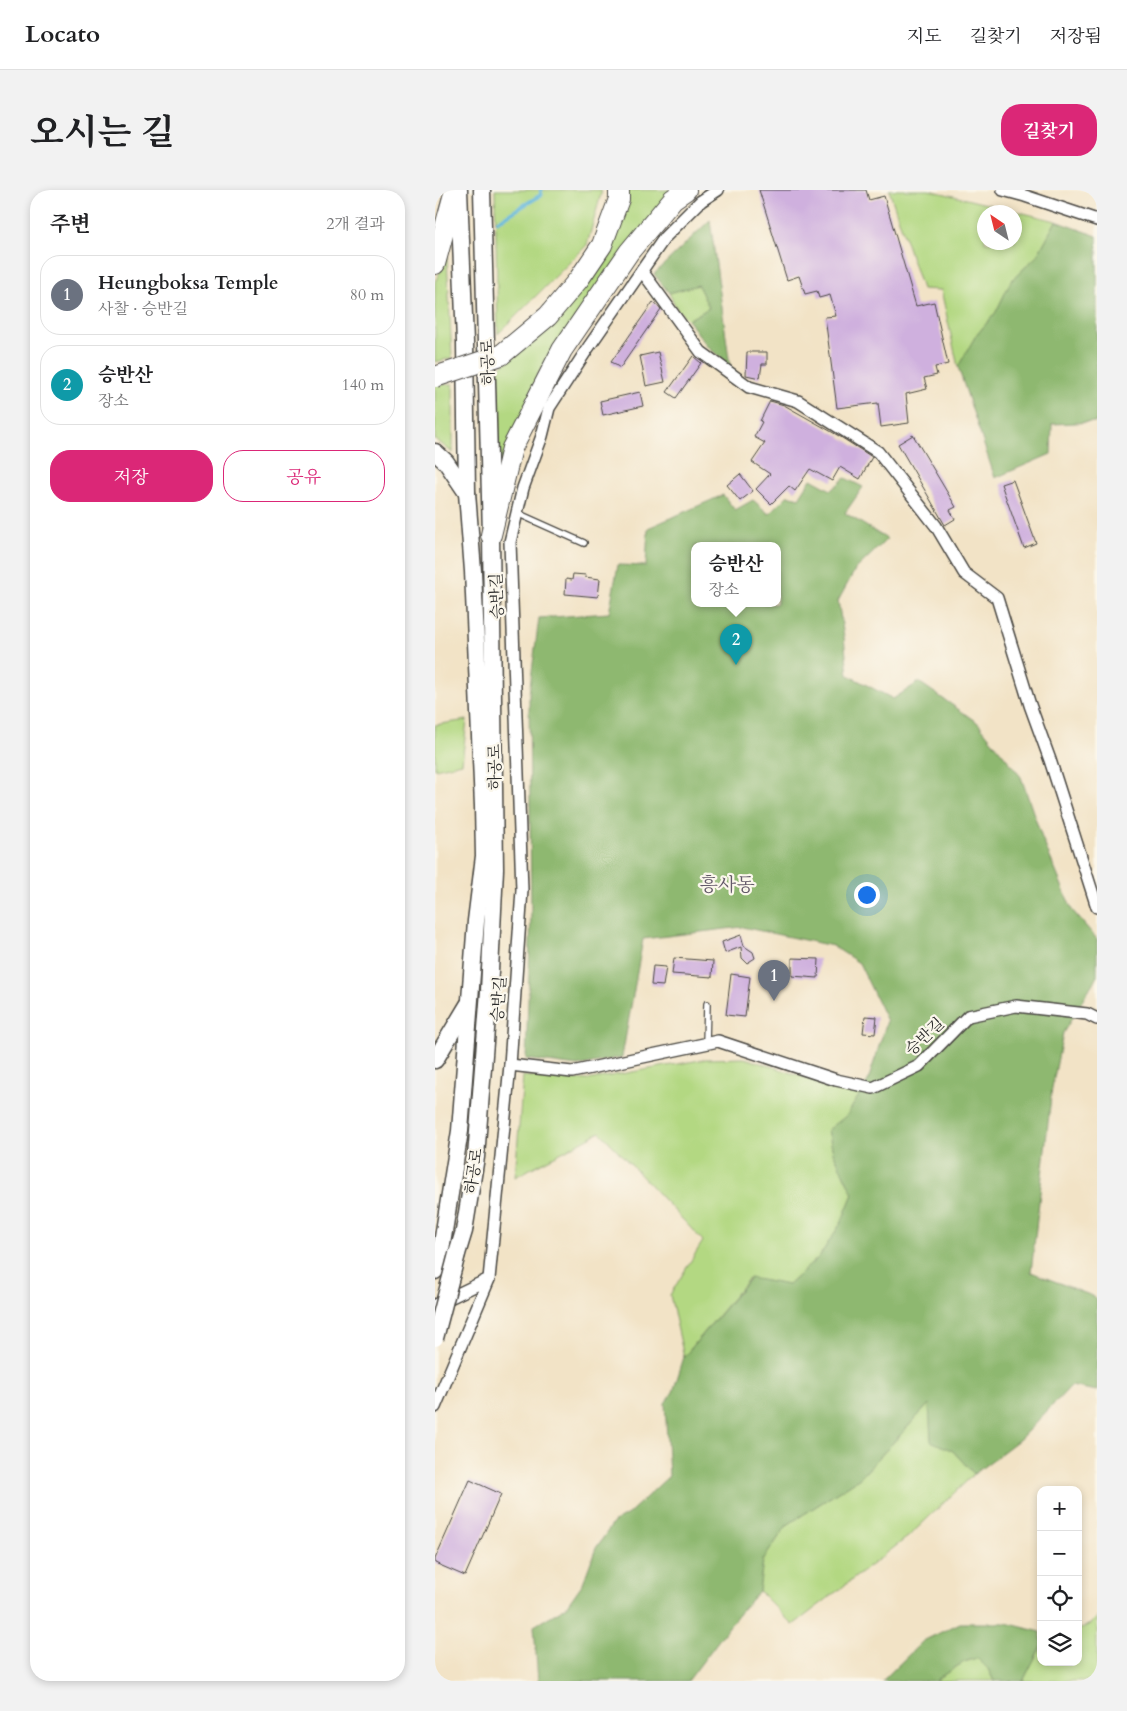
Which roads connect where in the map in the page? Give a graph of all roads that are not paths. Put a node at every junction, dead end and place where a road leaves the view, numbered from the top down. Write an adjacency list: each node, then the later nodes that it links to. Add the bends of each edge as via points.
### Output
1 (457, 190): 8 (highway); 12 (street, 하공로, via 465,342)
2 (482, 190): 14 (street, 하공로)
3 (619, 190): 10 (highway, bridge, via 619,199 602,245 548,316 501,355)
4 (685, 190): 14 (highway, via 673,198 629,252 561,350 511,448)
5 (718, 190): 9 (street, 승반길, via 701,201 665,237)
6 (1003, 190): 7 (street)
7 (1097, 220)
8 (435, 264)
9 (642, 271): 13 (street, 승반길, via 549,408); 16 (street, via 701,352 749,387 798,401 878,452 936,526 964,573 997,598)
10 (435, 377)
11 (435, 452): 12 (street, via 446,462)
12 (467, 493): 17 (street, 하공로, via 484,856)
13 (517, 513): 15 (lane); 22 (street, 승반길, via 510,542 522,890)
14 (491, 535): 26 (street, 하공로, bridge, via 495,869 489,991 476,1157 464,1231)
15 (584, 543)
16 (1097, 907)
17 (470, 1001): 21 (street); 23 (street, 하공로, via 460,1131)
18 (707, 1004): 20 (lane)
19 (1097, 1019): 20 (street, 승반길, via 1087,1014 1015,1006 969,1016 919,1066 873,1088 836,1080 718,1041)
20 (706, 1044): 22 (street, 승반길, via 573,1072)
21 (437, 1053)
22 (510, 1065): 24 (street, 승반길)
23 (435, 1271)
24 (489, 1279): 25 (street); 27 (street, 승반길)
25 (435, 1305)
26 (435, 1338)
27 (435, 1407)

